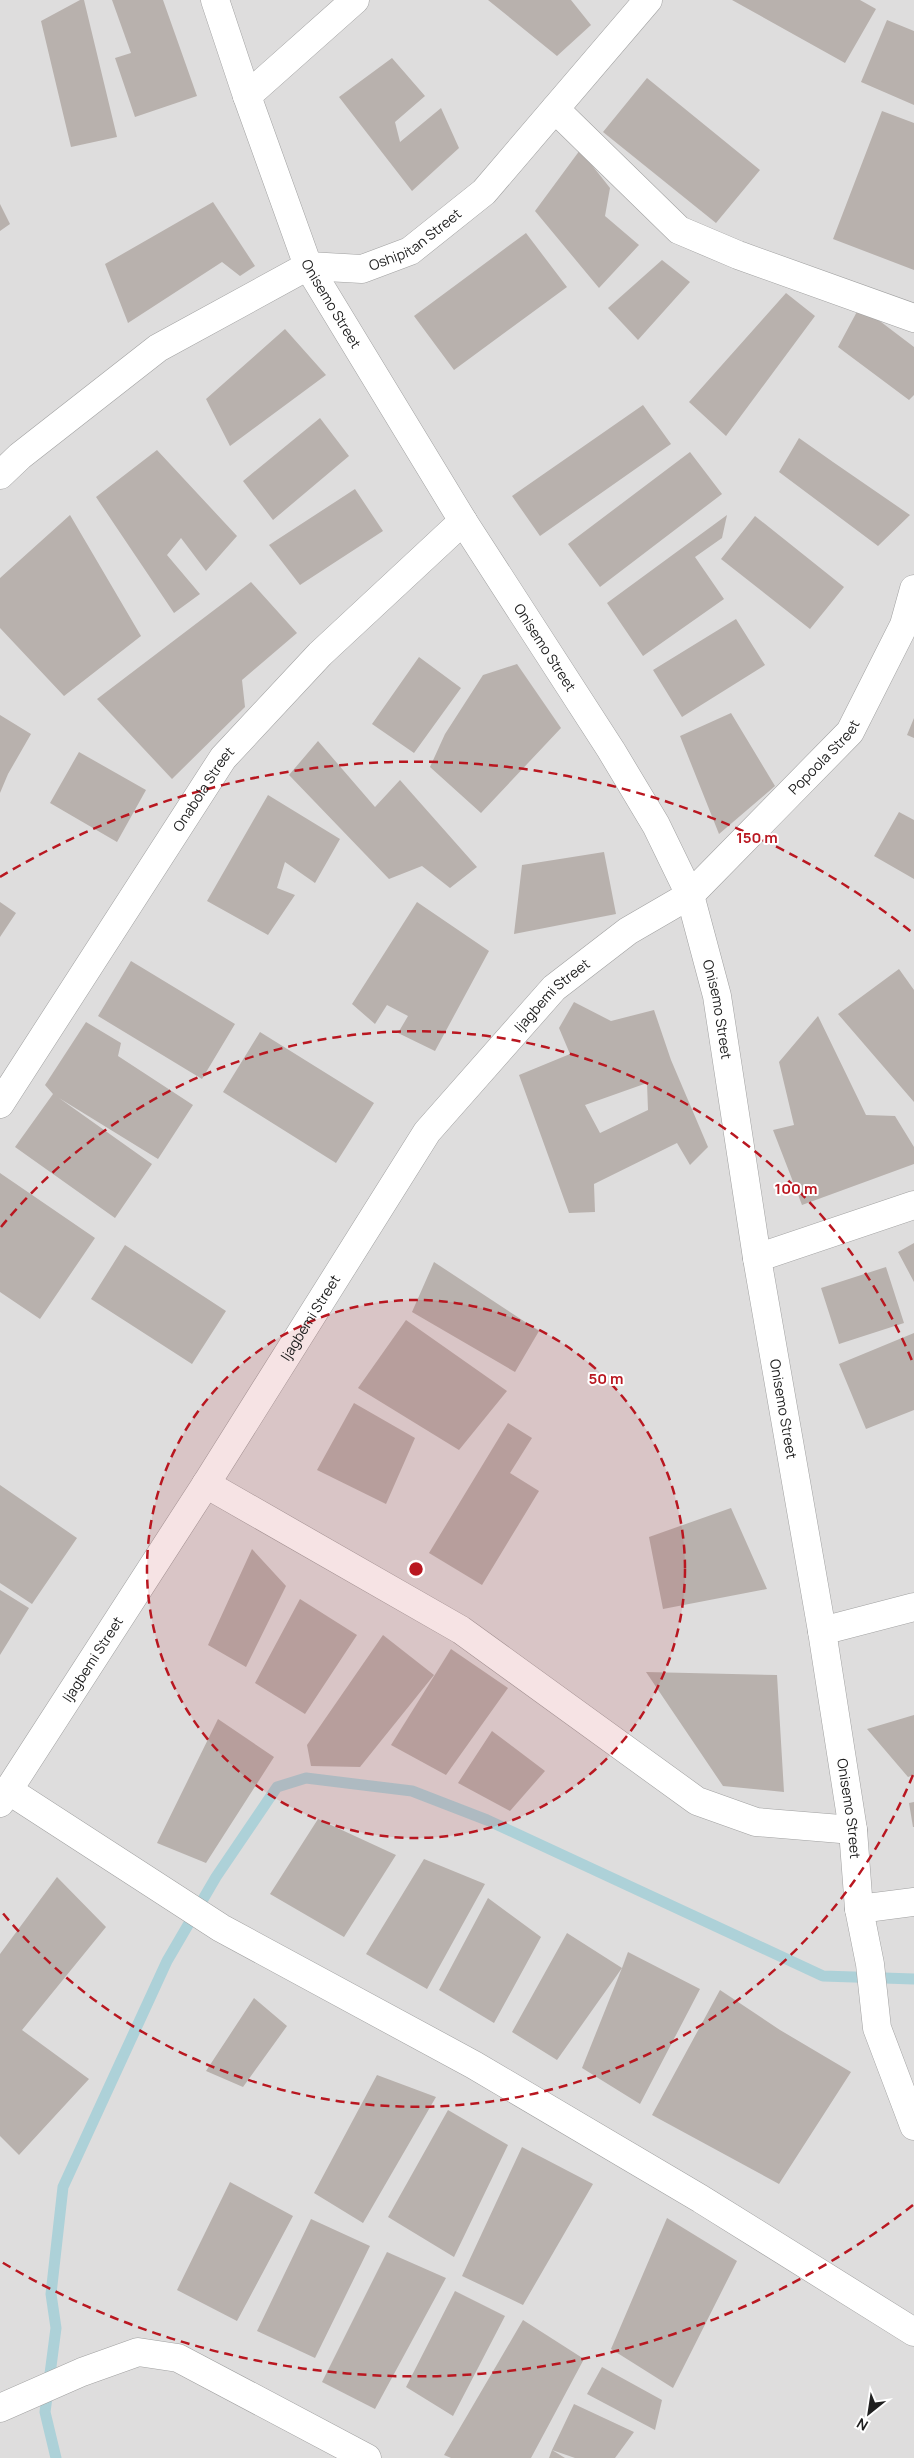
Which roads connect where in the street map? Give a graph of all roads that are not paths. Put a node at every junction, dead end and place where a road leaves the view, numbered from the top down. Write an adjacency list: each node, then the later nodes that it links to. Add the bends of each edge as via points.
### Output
1 (215, 0): 4 (street, Onisemo Street)
2 (356, 0): 4 (street)
3 (648, 0): 5 (street, Oshipitan Street)
4 (247, 96): 6 (street, Onisemo Street)
5 (555, 109): 6 (street, Oshipitan Street, via 484,192 410,251 362,269); 7 (street, via 679,230 738,255)
6 (308, 266): 8 (street, via 158,348); 9 (street, Onisemo Street)
7 (914, 318)
8 (0, 475)
9 (463, 521): 11 (street, Onisemo Street, via 611,750 656,825); 12 (street, Onabola Street, via 320,654 223,758)
10 (914, 589): 11 (street, Popoola Street, via 904,625 850,732)
11 (690, 895): 14 (street, Onisemo Street, via 717,996); 15 (street, Ijagbemi Street, via 628,930 554,988 427,1132)
12 (0, 1104)
13 (914, 1205): 14 (street)
14 (757, 1258): 17 (street, Onisemo Street)
15 (206, 1484): 18 (street, Ijagbemi Street); 19 (street, via 461,1630 697,1801 756,1822)
16 (914, 1607): 17 (street)
17 (822, 1630): 19 (street, Onisemo Street)
18 (4, 1797): 23 (street, via 221,1928 474,2065 701,2199)
19 (853, 1830): 21 (street, Onisemo Street)
20 (914, 1902): 21 (street)
21 (859, 1908): 22 (street, Onisemo Street, via 870,1964 877,2028)
22 (914, 2126)
23 (914, 2332)
24 (10, 2403): 25 (street, via 138,2352 178,2358)
25 (367, 2458)

